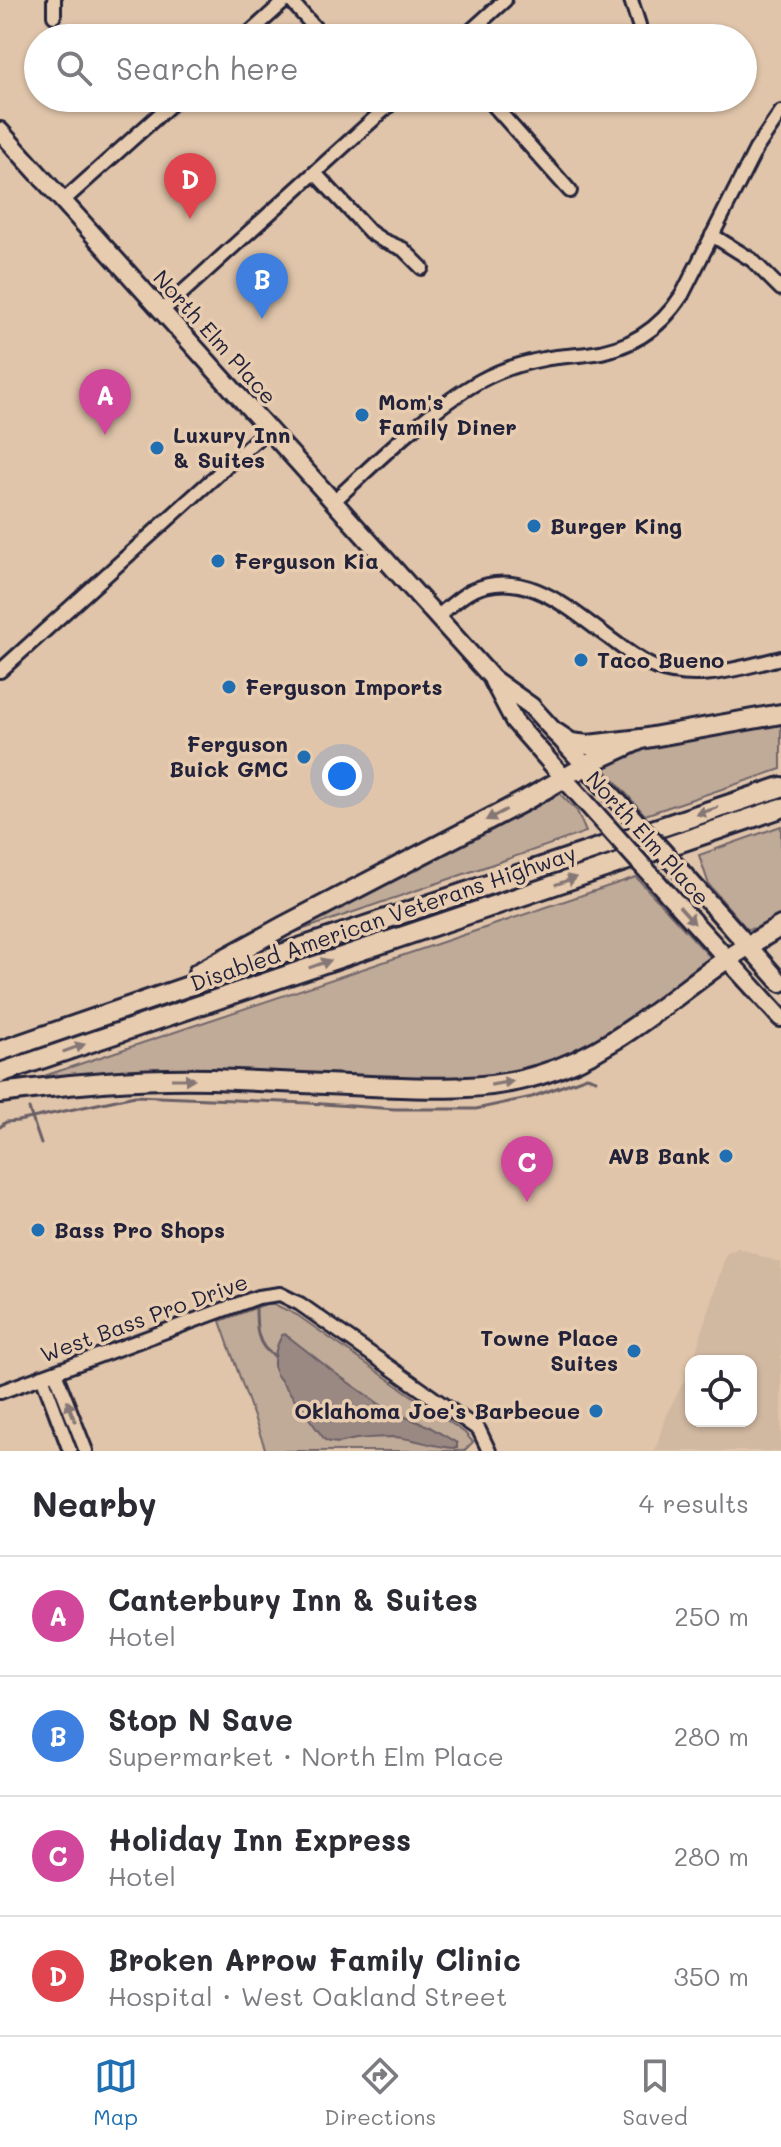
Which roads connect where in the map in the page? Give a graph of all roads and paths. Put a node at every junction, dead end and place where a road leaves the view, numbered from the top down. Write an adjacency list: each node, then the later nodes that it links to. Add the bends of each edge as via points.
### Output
1 (54, 0): 5 (street)
2 (288, 0): 6 (street); 7 (street)
3 (505, 0): 8 (street)
4 (631, 0): 9 (street)
5 (54, 16)
6 (260, 24)
7 (311, 24)
8 (478, 24)
9 (639, 24)
10 (162, 112): 17 (street)
11 (374, 112): 15 (street)
12 (499, 112): 16 (street)
13 (781, 112): 18 (street)
14 (0, 131): 17 (main road, North Elm Place)
15 (315, 173): 19 (street, via 370,232 403,249); 21 (street)
16 (570, 191)
17 (63, 201): 21 (main road, North Elm Place)
18 (712, 235): 20 (street, via 752,260); 23 (street, via 675,307 656,327 605,352 523,364 479,382 430,416)
19 (422, 268)
20 (781, 289)
21 (162, 311): 22 (main road, North Elm Place)
22 (268, 429): 23 (main road, North Elm Place); 26 (street)
23 (333, 502): 24 (main road, North Elm Place)
24 (437, 617): 25 (street, via 462,596 506,583 546,594 634,657 665,670 703,674); 27 (main road, North Elm Place)
25 (781, 658)
26 (0, 671)
27 (493, 679): 29 (main road, North Elm Place, via 531,706); 32 (main road, North Elm Place, via 514,721)
28 (781, 714): 30 (highway)
29 (556, 733): 30 (highway, via 578,745); 31 (main road, North Elm Place)
30 (641, 739): 31 (highway)
31 (590, 770): 32 (highway); 36 (main road, North Elm Place, bridge)
32 (567, 781): 37 (main road, North Elm Place, one-way to 37, bridge); 39 (highway, one-way to 39)
33 (781, 787): 39 (highway, Disabled American Veterans Highway, one-way to 39)
34 (781, 808): 42 (highway, Disabled American Veterans Highway, one-way to 34)
35 (781, 926): 36 (highway)
36 (748, 946): 37 (highway); 38 (main road, North Elm Place)
37 (727, 959): 40 (main road, North Elm Place); 43 (highway, one-way to 37, via 126,1079 444,1089 512,1082 591,1055)
38 (781, 983)
39 (154, 998): 41 (highway, Disabled American Veterans Highway)
40 (781, 1018)
41 (0, 1051)
42 (0, 1073)
43 (0, 1093)
44 (55, 1372): 45 (street, West Bass Pro Drive); 48 (street, one-way to 44); 49 (street, West Bass Pro Drive, via 258,1297 280,1294 479,1430)
45 (42, 1376): 46 (street, West Bass Pro Drive); 47 (street)
46 (0, 1392)
47 (70, 1451)
48 (86, 1451)
49 (489, 1451)

